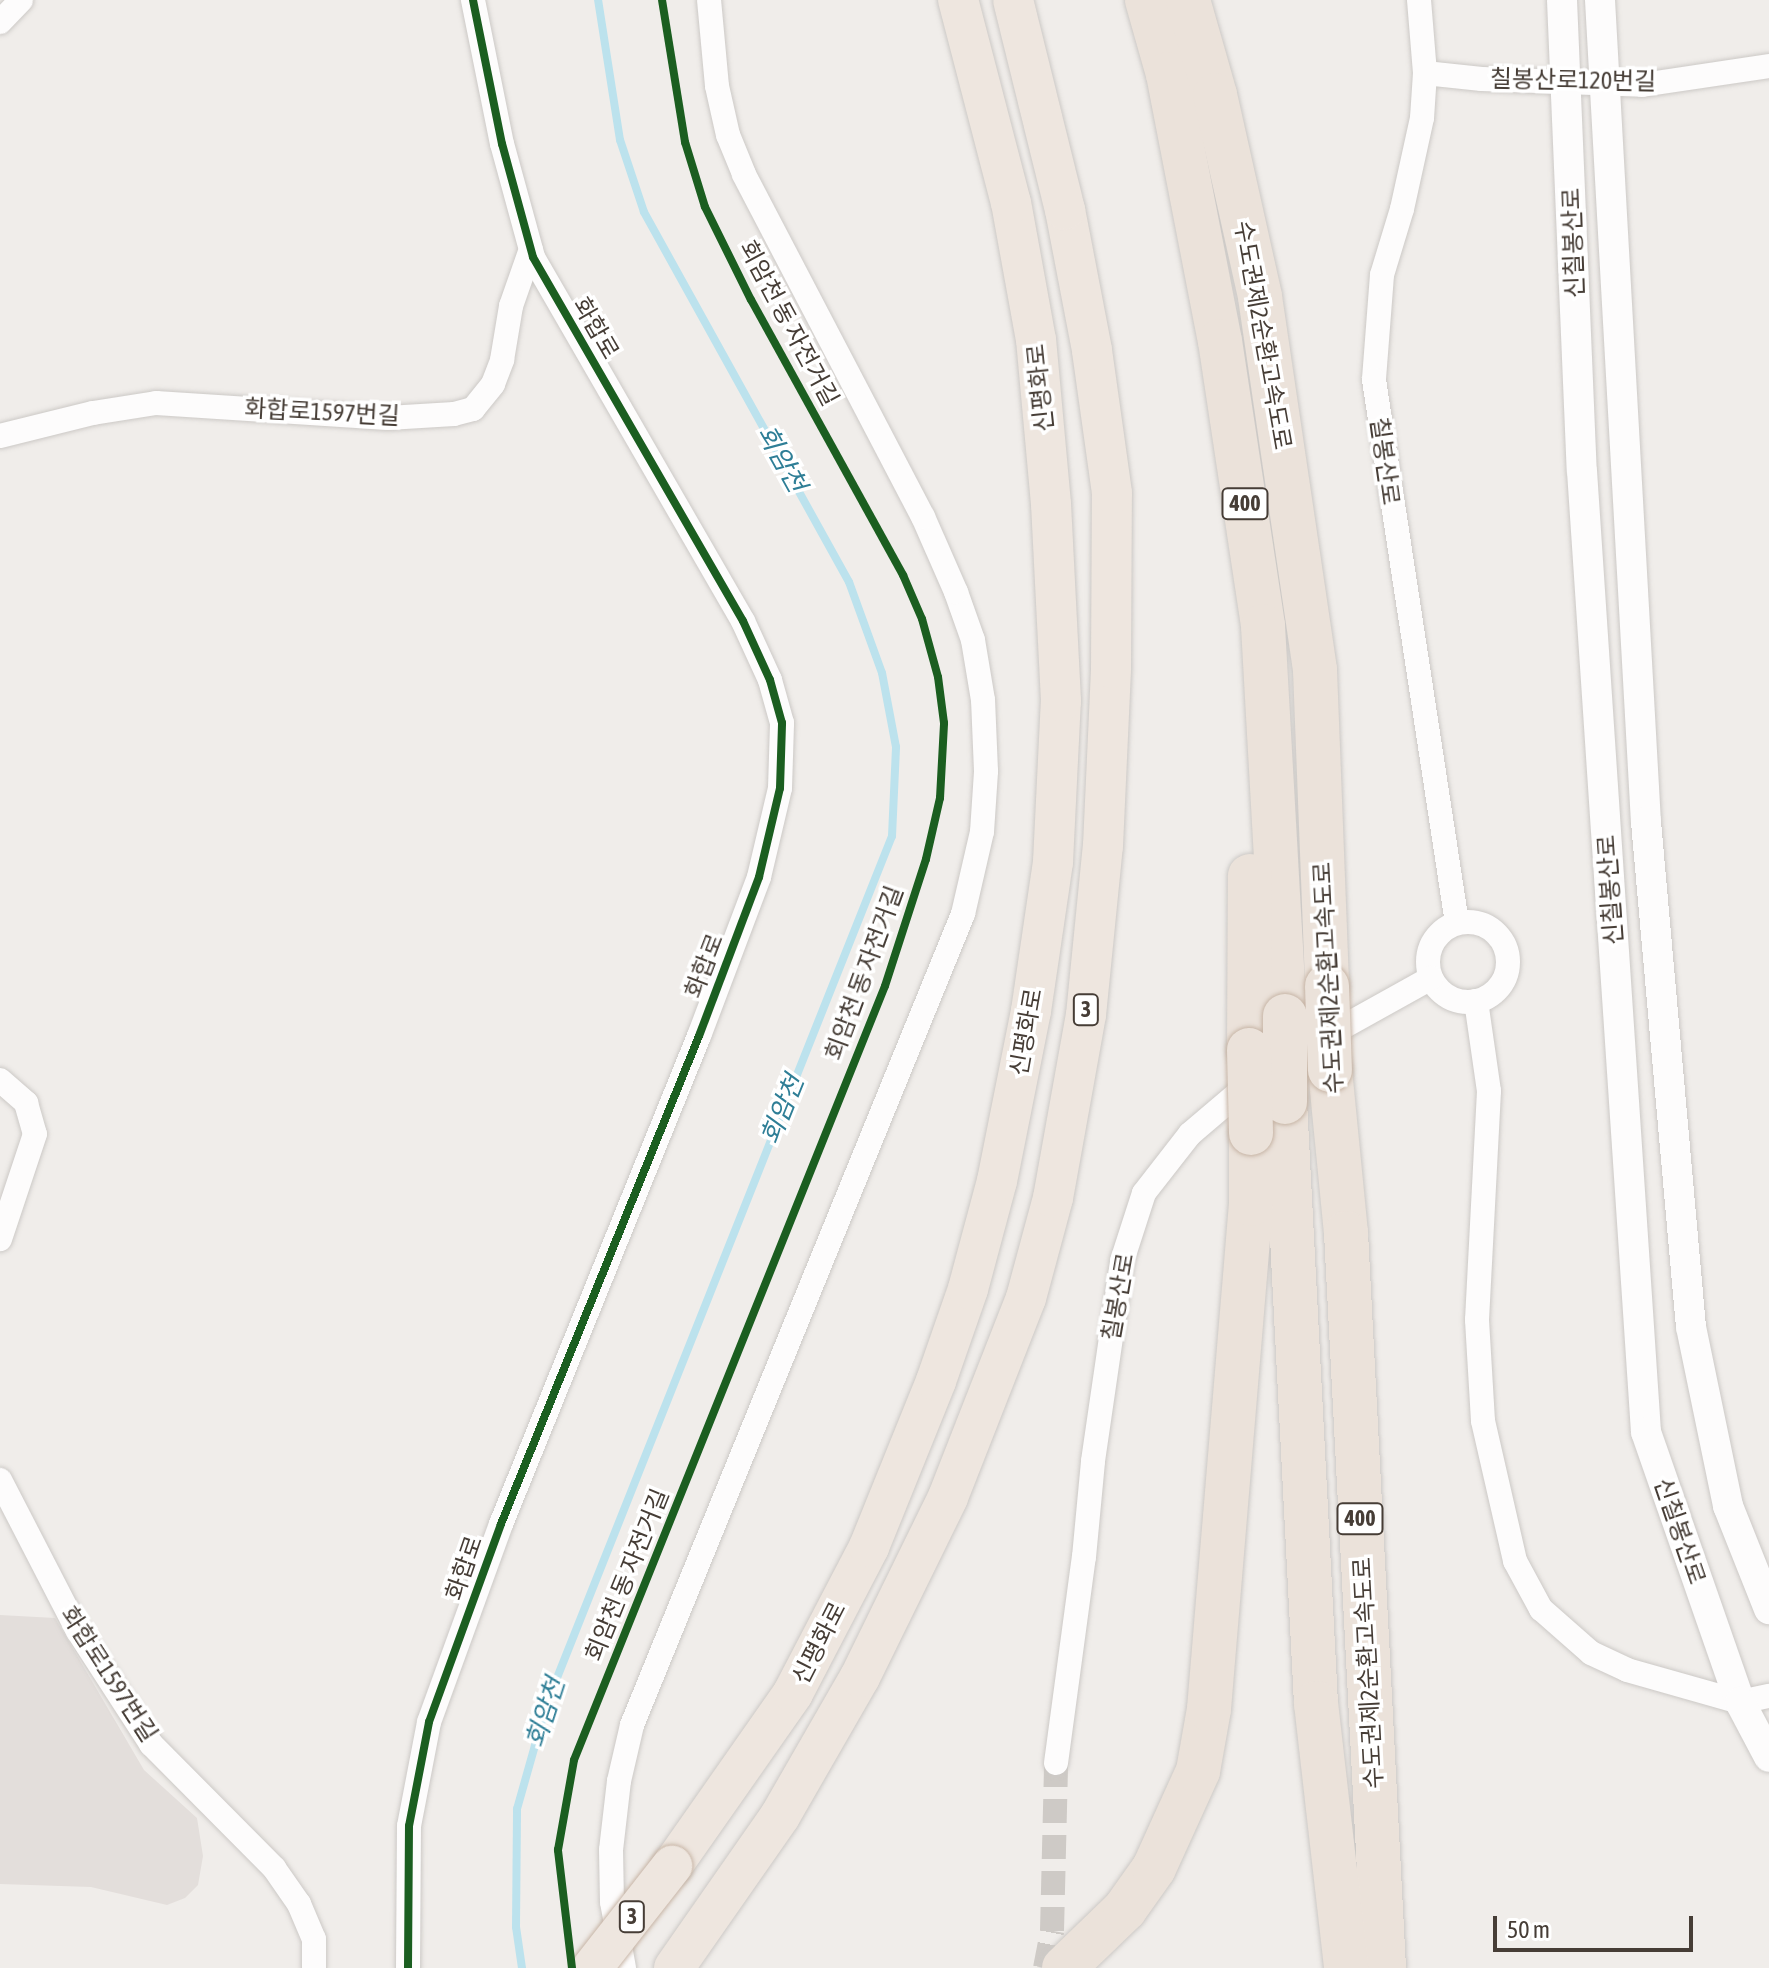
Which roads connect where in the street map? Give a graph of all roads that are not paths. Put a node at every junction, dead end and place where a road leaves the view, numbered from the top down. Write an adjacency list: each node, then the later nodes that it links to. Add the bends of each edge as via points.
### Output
1 (21, 0): 11 (street)
2 (473, 0): 16 (street, 화합로, via 502,144)
3 (709, 0): 35 (street, via 717,86 744,174 923,517 973,640 983,700 986,771 982,832 963,914 632,1725 611,1850 612,1902)
4 (958, 0): 34 (highway, 신평화로 / 3, bridge, via 1011,203 1036,340 1051,504 1061,701 1053,862 1033,996 997,1181 968,1289 869,1547 793,1693 672,1866)
5 (1013, 0): 31 (highway, 3, via 1065,210 1112,493 1104,831 1086,1015 1053,1198 1026,1298 948,1497 860,1677 780,1816)
6 (1147, 0): 18 (highway, 수도권제2순환고속도로 / 400, via 1168,74 1220,341)
7 (1188, 0): 30 (highway, 수도권제2순환고속도로 / 400, bridge, via 1260,297 1315,670 1330,1070 1346,1233)
8 (1419, 0): 13 (street, 칠봉산로)
9 (1562, 0): 14 (street, 신칠봉산로)
10 (1600, 0): 15 (street, 신칠봉산로)
11 (0, 22)
12 (1769, 66): 15 (street, 칠봉산로120번길, via 1642,85)
13 (1425, 73): 14 (street, 칠봉산로120번길); 19 (street, 칠봉산로, via 1422,118 1382,275 1374,380)
14 (1566, 82): 15 (street, 칠봉산로120번길); 27 (street, 신칠봉산로, via 1582,471 1646,1432)
15 (1604, 83): 25 (street, 신칠봉산로, via 1646,822 1691,1327 1728,1506)
16 (531, 249): 17 (street, 화합로1597번길, via 511,306 502,360 493,384 473,409 388,418 156,403); 33 (street, 화합로, via 743,621 770,680 782,723 780,788 759,877 732,949 501,1524 429,1722 409,1826)
17 (0, 436)
18 (1263, 626): 36 (highway, bridge, via 1251,867 1251,1204 1209,1709 1198,1771 1154,1868 1125,1909); 37 (highway, 수도권제2순환고속도로 / 400, bridge, via 1316,1703)
19 (1457, 923): 20 (street, via 1435,939 1428,965); 21 (street, via 1484,925 1507,953 1505,978)
20 (1431, 978): 21 (street, via 1449,998); 29 (street, 칠봉산로, via 1264,1071 1190,1134 1144,1193 1122,1261)
21 (1476, 1001): 27 (street, via 1489,1091 1477,1320 1483,1421 1515,1561 1541,1609 1591,1653 1627,1670)
22 (0, 1080): 23 (street, via 26,1103 35,1134)
23 (0, 1239)
24 (0, 1480): 32 (street, 화합로1597번길, via 78,1631 151,1744 274,1868 299,1904 314,1939)
25 (1769, 1609)
26 (1769, 1696): 27 (street)
27 (1740, 1702): 28 (street, 신칠봉산로)
28 (1769, 1757)
29 (1056, 1763)
30 (1378, 1896): 38 (highway, 수도권제2순환고속도로 / 400); 39 (highway)
31 (684, 1956)
32 (314, 1968)
33 (408, 1968)
34 (592, 1968)
35 (624, 1968)
36 (1064, 1968)
37 (1346, 1968)
38 (1384, 1968)
39 (1394, 1968)

